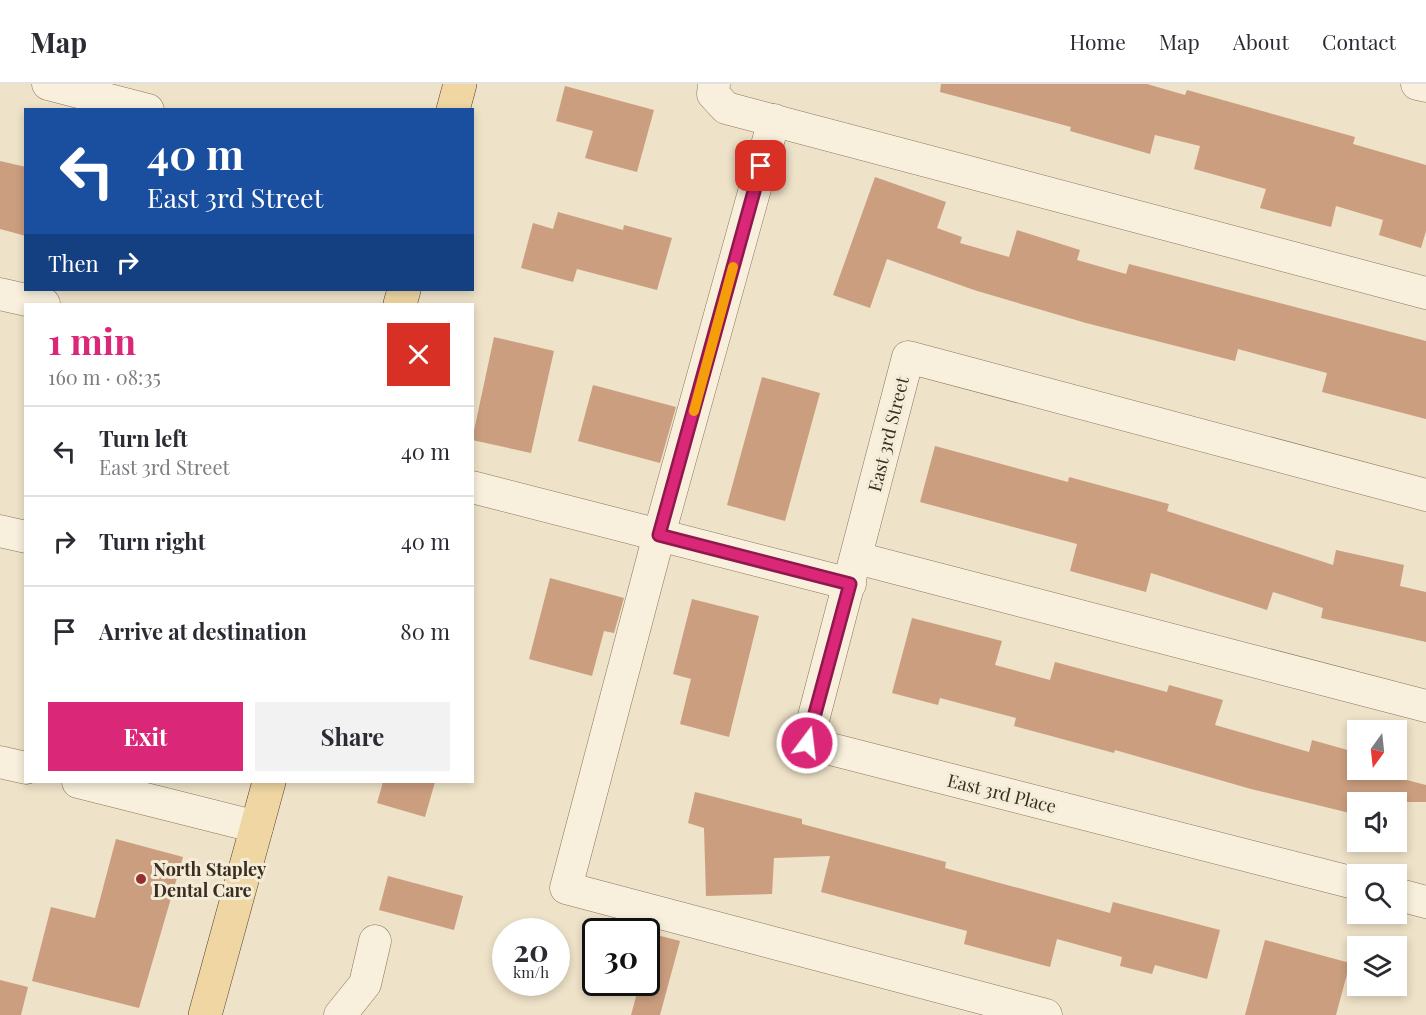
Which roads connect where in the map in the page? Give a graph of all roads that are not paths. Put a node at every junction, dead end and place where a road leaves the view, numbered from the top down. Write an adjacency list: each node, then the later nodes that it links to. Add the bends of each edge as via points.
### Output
1 (48, 84): 6 (street)
2 (460, 84): 7 (main road)
3 (714, 84): 8 (street, via 713,94 726,108)
4 (1417, 84): 5 (street)
5 (1426, 86)
6 (139, 108)
7 (454, 108)
8 (774, 120): 9 (street); 15 (street)
9 (1426, 293)
10 (0, 294): 11 (street)
11 (40, 303)
12 (474, 487): 15 (street)
13 (1426, 495): 17 (street, East 3rd Street, via 908,357)
14 (0, 531): 16 (street)
15 (659, 535): 17 (street); 30 (street, via 566,888)
16 (24, 537)
17 (853, 571): 18 (street); 24 (street, East 3rd Place, via 807,743)
18 (1426, 706)
19 (0, 762): 20 (street)
20 (24, 768)
21 (82, 783): 23 (street)
22 (269, 783): 23 (main road)
23 (257, 827): 28 (main road)
24 (1347, 881)
25 (1407, 897): 26 (street)
26 (1426, 902)
27 (375, 941): 29 (street, via 365,984)
28 (205, 1015)
29 (340, 1015)
30 (1046, 1015)

